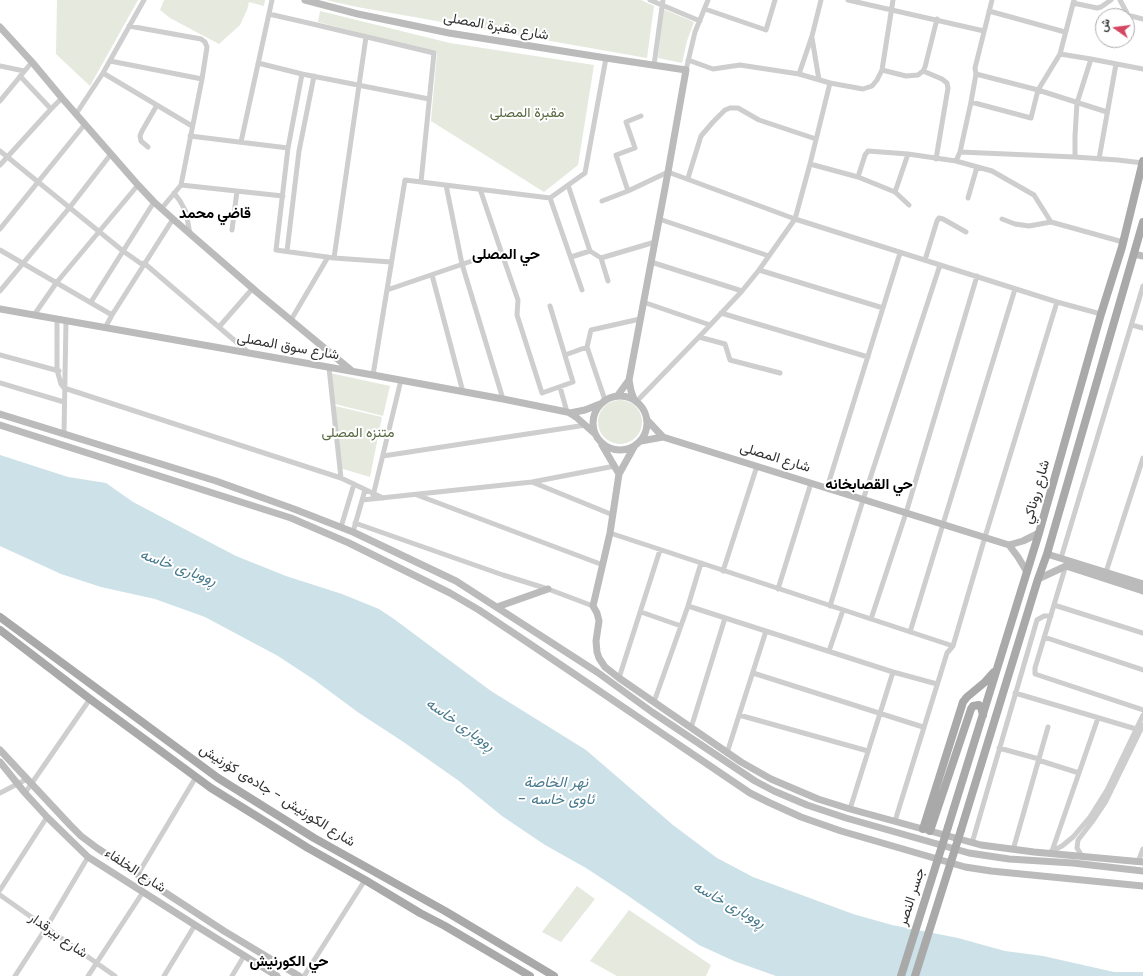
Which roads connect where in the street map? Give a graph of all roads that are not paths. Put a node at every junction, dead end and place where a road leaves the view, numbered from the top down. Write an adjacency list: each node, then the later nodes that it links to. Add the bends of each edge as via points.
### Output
1 (144, 0): 22 (street)
2 (272, 0): 18 (street)
3 (305, 0): 29 (street, شارع مقبرة المصلى, via 449,33)
4 (650, 0): 14 (street)
5 (708, 0): 15 (street)
6 (775, 0): 15 (street, via 766,30)
7 (820, 0): 26 (street)
8 (848, 0): 16 (street)
9 (893, 0): 16 (street)
10 (992, 0): 17 (street)
11 (1111, 0): 13 (street, via 1097,8)
12 (1120, 0): 20 (street, via 1128,15)
13 (1074, 2): 25 (street)
14 (662, 3): 21 (street); 36 (street)
15 (705, 9): 21 (street)
16 (891, 9): 19 (street); 40 (street)
17 (989, 11): 24 (street); 25 (street)
18 (269, 14): 27 (street); 34 (street)
19 (937, 19): 24 (street); 42 (street)
20 (1143, 19)
21 (700, 21): 31 (street)
22 (129, 26): 32 (street); 49 (street, via 201,39 207,47)
23 (0, 27): 33 (street)
24 (984, 31): 46 (street)
25 (1065, 32): 28 (street)
26 (812, 36): 45 (street); 50 (street)
27 (366, 37): 52 (street); 55 (street, via 434,53)
28 (1060, 54): 30 (street); 53 (street)
29 (606, 58): 36 (street, شارع مقبرة المصلى); 92 (street, via 585,173)
30 (1091, 59): 35 (street); 58 (street)
31 (688, 60): 39 (street); 45 (street, via 713,70 740,65)
32 (110, 61): 43 (street); 49 (street)
33 (32, 62): 41 (street); 54 (street)
34 (258, 63): 44 (street); 68 (street)
35 (1116, 64): 38 (street); 61 (street)
36 (654, 65): 39 (street, شارع مقبرة المصلى)
37 (0, 66): 41 (street)
38 (1143, 69)
39 (686, 70): 84 (street)
40 (882, 70): 42 (street, via 906,76 918,75); 51 (street, via 872,86 863,89)
41 (24, 71): 47 (street)
42 (923, 71): 77 (street, via 942,79 948,88)
43 (103, 73): 59 (street); 62 (street)
44 (302, 74): 48 (street); 70 (street)
45 (799, 74): 50 (street)
46 (976, 74): 53 (street); 57 (street)
47 (20, 76): 56 (street); 60 (street)
48 (314, 76): 52 (street); 122 (street, via 300,151)
49 (202, 79): 65 (street)
50 (819, 80): 51 (street)
51 (830, 83): 67 (street)
52 (359, 85): 55 (street); 131 (street)
53 (1038, 90): 57 (street, via 1031,118); 58 (street)
54 (62, 98): 60 (street); 62 (street)
55 (429, 99): 88 (street)
56 (0, 101)
57 (971, 102): 72 (street)
58 (1077, 103): 61 (street); 76 (street)
59 (157, 105): 65 (street); 69 (street, via 140,136)
60 (51, 109): 75 (street)
61 (1107, 112): 78 (street)
62 (76, 114): 64 (street)
63 (641, 116): 95 (street, via 626,122 634,148 616,155)
64 (85, 124): 73 (street); 87 (street)
65 (192, 126): 66 (street)
66 (190, 136): 68 (street); 90 (street)
67 (816, 139): 81 (street); 86 (street, via 759,120 738,108 730,108 713,122 702,136)
68 (241, 142): 70 (street)
69 (148, 146)
70 (288, 148): 98 (street)
71 (0, 151): 75 (street)
72 (960, 152): 76 (street); 79 (street)
73 (111, 154): 89 (street); 104 (street)
74 (908, 154): 77 (street); 85 (street, via 868,152); 96 (street)
75 (8, 157): 82 (street); 87 (street)
76 (1075, 157): 78 (street)
77 (936, 158): 79 (street)
78 (1099, 160): 80 (street)
79 (956, 161): 83 (street)
80 (1143, 162): 118 (main road, شارع روناكي)
81 (810, 164): 85 (street); 109 (street)
82 (0, 165)
83 (977, 167): 100 (street); 110 (street, via 992,171 1034,195)
84 (668, 172): 86 (street); 95 (street); 107 (street)
85 (858, 177): 96 (street)
86 (688, 178): 109 (street)
87 (38, 182): 104 (street); 112 (street)
88 (421, 182): 91 (street); 135 (street, via 405,180)
89 (138, 185): 101 (street); 114 (street)
90 (181, 185): 94 (street); 97 (street)
91 (446, 185): 93 (street); 138 (street)
92 (568, 185): 99 (street); 124 (street)
93 (480, 189): 99 (street); 123 (street)
94 (237, 191): 98 (street); 113 (street)
95 (628, 191): 102 (street)
96 (895, 192): 103 (street)
97 (174, 193): 105 (street); 116 (street, via 186,212)
98 (283, 196): 122 (street, via 276,250)
99 (550, 198): 130 (street)
100 (968, 198)
101 (154, 202): 105 (street); 121 (street)
102 (602, 202)
103 (909, 205)
104 (70, 207): 114 (street); 134 (street)
105 (162, 208): 106 (street)
106 (172, 219): 116 (street); 137 (street)
107 (659, 219): 117 (street); 127 (street)
108 (1002, 219): 110 (street, via 1029,226)
109 (795, 220): 125 (street); 127 (street)
110 (1051, 222): 118 (street)
111 (1143, 222): 119 (main road, شارع روناكي)
112 (0, 229)
113 (232, 230)
114 (99, 231): 121 (street); 144 (street)
115 (966, 232): 133 (street, via 940,218)
116 (190, 234): 146 (street)
117 (655, 242): 132 (street); 136 (street)
118 (1123, 242): 160 (main road, شارع روناكي)
119 (1140, 243): 126 (main road, شارع روناكي)
120 (0, 250): 134 (street)
121 (123, 251): 137 (street); 153 (street)
122 (287, 251): 129 (street)
123 (500, 251): 138 (street); 189 (street, via 518,300 517,315 542,393)
124 (590, 251): 130 (street); 132 (street)
125 (900, 253): 133 (street); 157 (street)
126 (1134, 254): 128 (street); 181 (main road, شارع روناكي)
127 (769, 256): 140 (street)
128 (1143, 256)
129 (328, 257): 131 (street); 165 (street)
130 (571, 257): 149 (street)
131 (334, 258): 135 (street)
132 (601, 258): 143 (street)
133 (925, 260): 139 (street)
134 (23, 262): 144 (street); 150 (street)
135 (391, 262): 148 (street)
136 (652, 262): 151 (street); 154 (street)
137 (144, 264): 162 (street); 169 (street)
138 (462, 264): 141 (street); 193 (street)
139 (940, 265): 142 (street); 222 (street)
140 (759, 270): 151 (street); 157 (street)
141 (432, 274): 148 (street); 191 (street)
142 (977, 276): 147 (street); 224 (street)
143 (608, 281)
144 (57, 282): 153 (street); 161 (street)
145 (1143, 286): 152 (street)
146 (253, 288): 165 (street); 169 (street)
147 (1015, 289): 155 (street); 228 (street)
148 (387, 290): 185 (street)
149 (582, 290)
150 (0, 291)
151 (742, 291): 159 (street)
152 (1141, 301): 168 (street)
153 (91, 302): 162 (street)
154 (643, 302): 164 (street); 167 (street)
155 (1057, 302): 160 (street); 233 (street)
156 (550, 306): 176 (street)
157 (883, 308): 177 (street)
158 (0, 309): 161 (street, شارع سوق المصلى)
159 (721, 313): 167 (street); 177 (street)
160 (1101, 314): 178 (main road, شارع روناكي)
161 (34, 315): 163 (street, شارع سوق المصلى)
162 (112, 315): 170 (street)
163 (57, 319): 166 (street, شارع سوق المصلى); 180 (street)
164 (640, 319): 173 (street, via 591,330); 187 (street)
165 (291, 320): 182 (street)
166 (66, 321): 170 (street, شارع سوق المصلى); 183 (street)
167 (710, 325): 172 (street)
168 (1132, 325): 171 (street); 237 (street)
169 (219, 327): 174 (street)
170 (105, 328): 174 (street, شارع سوق المصلى)
171 (1143, 328)
172 (699, 337): 184 (street, via 725,344 730,360); 194 (street)
173 (587, 346): 176 (street); 196 (street)
174 (250, 354): 179 (street, شارع سوق المصلى)
175 (0, 355): 180 (street)
176 (565, 355): 189 (street, via 573,382)
177 (868, 357): 217 (street)
178 (1086, 367): 181 (main road); 232 (main road, شارع روناكي)
179 (329, 368): 182 (street, شارع سوق المصلى); 213 (street)
180 (56, 370): 183 (street); 190 (street)
181 (1100, 370): 236 (main road, شارع روناكي)
182 (353, 372): 185 (street, شارع سوق المصلى)
183 (65, 373): 190 (street)
184 (780, 373)
185 (373, 375): 186 (street, شارع سوق المصلى)
186 (401, 380): 191 (street, شارع سوق المصلى); 208 (street)
187 (629, 380): 192 (street); 194 (street)
188 (0, 383): 195 (street)
189 (560, 387): 197 (street)
190 (64, 388): 195 (street); 213 (street)
191 (463, 392): 193 (street, شارع سوق المصلى)
192 (618, 395): 194 (street); 196 (street)
193 (503, 399): 197 (street, شارع سوق المصلى)
194 (635, 400): 199 (street, via 642,406)
195 (64, 402): 203 (street)
196 (602, 402): 197 (street, شارع سوق المصلى, via 585,410); 202 (street, via 594,413)
197 (568, 413): 201 (street, شارع سوق المصلى)
198 (0, 414): 203 (street)
199 (648, 421): 204 (street, شارع المصلى); 205 (street)
200 (0, 425): 226 (street)
201 (586, 425): 202 (street, شارع سوق المصلى); 208 (street)
202 (594, 433): 206 (street)
203 (64, 434): 223 (street, via 216,481)
204 (663, 437): 205 (street, شارع المصلى); 211 (street, شارع المصلى)
205 (641, 441): 207 (street)
206 (602, 444): 207 (street, via 617,450); 210 (street)
207 (634, 447): 212 (street)
208 (383, 456): 220 (street)
209 (1143, 458): 242 (street)
210 (614, 466): 212 (street); 214 (street)
211 (757, 466): 215 (street, شارع المصلى); 240 (street)
212 (619, 474): 225 (street)
213 (341, 478): 216 (street)
214 (532, 482): 219 (street); 225 (street)
215 (811, 483): 217 (street, شارع المصلى); 246 (street)
216 (354, 484): 218 (street); 229 (street)
217 (827, 488): 222 (street, شارع المصلى)
218 (365, 490): 220 (street); 221 (street)
219 (415, 495): 220 (street, via 383,498); 239 (street)
220 (373, 496): 221 (street)
221 (362, 500): 227 (street)
222 (863, 500): 224 (street, شارع المصلى); 251 (street)
223 (294, 509): 226 (street); 229 (street)
224 (906, 513): 228 (street, شارع المصلى); 258 (street)
225 (613, 515): 231 (street)
226 (291, 518): 300 (street, via 349,543 450,593)
227 (355, 523): 230 (street); 245 (street)
228 (943, 525): 233 (street, شارع المصلى); 262 (street)
229 (341, 527): 230 (street)
230 (353, 532): 252 (street, via 456,581)
231 (610, 533): 235 (street); 239 (street)
232 (1039, 533): 234 (street); 241 (main road, شارع روناكي)
233 (984, 538): 234 (street, شارع المصلى); 265 (street)
234 (1008, 545): 241 (street)
235 (660, 550): 238 (street); 254 (street)
236 (1047, 554): 237 (street); 243 (main road, شارع روناكي)
237 (1065, 561): 242 (street); 243 (street); 247 (street); 248 (street)
238 (701, 564): 240 (street); 250 (street)
239 (603, 565): 249 (street)
240 (723, 571): 246 (street)
241 (1027, 572): 267 (main road, شارع روناكي)
242 (1106, 572): 244 (street)
243 (1038, 579): 311 (main road, شارع روناكي)
244 (1143, 584)
245 (548, 589): 249 (street); 252 (street)
246 (778, 589): 251 (street)
247 (1143, 591)
248 (1054, 605): 255 (street); 263 (street)
249 (593, 606): 271 (street, via 599,621 596,647 599,658 605,667)
250 (688, 606): 256 (street); 259 (street)
251 (830, 606): 253 (street)
252 (497, 607): 295 (street, via 597,672)
253 (843, 610): 258 (street); 266 (street)
254 (641, 612): 259 (street); 271 (street)
255 (1051, 616): 264 (street); 273 (street, via 1037,620)
256 (725, 618): 261 (street); 285 (street)
257 (3, 619): 260 (main road); 302 (main road, شارع الكورنيش - جادەی کۆرنیش, via 218,778)
258 (871, 619): 262 (street)
259 (681, 626): 275 (street)
260 (0, 630): 274 (main road, شارع الكورنيش - جادەی کۆرنیش)
261 (766, 631): 266 (street); 270 (street)
262 (910, 632): 265 (street)
263 (1143, 633)
264 (1044, 637): 268 (street); 276 (street, via 1035,674)
265 (953, 646): 272 (street, via 947,653)
266 (829, 651): 269 (street)
267 (997, 668): 280 (main road, شارع روناكي); 310 (main road, via 963,702)
268 (1143, 670)
269 (893, 672): 272 (street); 277 (street)
270 (753, 673): 277 (street); 278 (street)
271 (619, 678): 275 (street)
272 (937, 684): 283 (street)
273 (1016, 693): 281 (street); 287 (street)
274 (90, 699): 294 (main road, شارع الكورنيش - جادەی کۆرنیش); 296 (street)
275 (654, 702): 285 (street)
276 (1143, 710)
277 (880, 714): 283 (street); 289 (street)
278 (739, 715): 289 (street); 290 (street)
279 (1143, 715): 286 (street)
280 (983, 716): 309 (main road, شارع روناكي); 310 (main road, via 981,707 973,706 970,709)
281 (1098, 718): 286 (street); 293 (street)
282 (1143, 725): 313 (street, via 1106,801 1092,822)
283 (924, 727): 306 (street)
284 (1048, 727): 291 (street)
285 (691, 728): 290 (street)
286 (1136, 728): 313 (street, via 1101,800)
287 (999, 748): 291 (street); 314 (street)
288 (0, 750): 296 (street)
289 (868, 751): 301 (street)
290 (727, 753): 301 (street, via 786,786)
291 (1039, 760): 293 (street); 316 (street)
292 (0, 762): 297 (street, شارع الخلفاء)
293 (1079, 773): 318 (street)
294 (196, 777): 307 (main road, شارع الكورنيش - جادەی کۆرنیش); 324 (street)
295 (755, 781): 300 (street); 305 (street, via 807,805)
296 (30, 782): 297 (street); 299 (street); 324 (street, via 80,836)
297 (18, 784): 298 (street); 299 (street, شارع الخلفاء)
298 (0, 793)
299 (25, 793): 303 (street, شارع الخلفاء)
300 (750, 793): 326 (street, via 802,817 841,831 965,867)
301 (850, 809): 304 (street)
302 (272, 812): 307 (main road); 308 (main road, شارع الكورنيش - جادەی کۆرنیش)
303 (47, 817): 320 (street, شارع الخلفاء); 327 (street)
304 (882, 818): 305 (street); 306 (street)
305 (859, 821): 321 (street, via 969,853)
306 (895, 821): 310 (street)
307 (265, 822): 312 (main road, شارع الكورنيش - جادەی کۆرنیش)
308 (288, 822): 312 (main road); 343 (main road, شارع الكورنيش - جادەی کۆرنیش)
309 (948, 827): 344 (main road, جسر النصر, bridge)
310 (926, 830): 314 (street)
311 (961, 830): 345 (main road, جسر النصر, bridge)
312 (282, 832): 325 (main road, شارع الكورنيش - جادەی کۆرنیش)
313 (1080, 833): 318 (street); 319 (street, via 1077,845)
314 (972, 843): 316 (street)
315 (1143, 849): 322 (street)
316 (1013, 850): 317 (street)
317 (1034, 852): 318 (street); 321 (street)
318 (1050, 852): 319 (street)
319 (1082, 856): 322 (street)
320 (88, 857): 328 (street, شارع الخلفاء); 331 (street)
321 (1033, 861): 323 (street)
322 (1140, 862)
323 (1143, 871)
324 (138, 874): 340 (street)
325 (365, 880): 341 (street); 342 (main road, شارع الكورنيش - جادەی کۆرنیش)
326 (1143, 886)
327 (0, 890)
328 (143, 892): 330 (street, شارع الخلفاء); 333 (street)
329 (0, 895): 331 (street, شارع بيرقدار)
330 (194, 925): 332 (street, شارع الخلفاء); 337 (street)
331 (46, 928): 333 (street, شارع بيرقدار); 334 (street)
332 (244, 956): 338 (street); 339 (street, شارع الخلفاء)
333 (96, 962): 335 (street); 336 (street, شارع بيرقدار)
334 (15, 976)
335 (88, 976)
336 (116, 976)
337 (164, 976)
338 (232, 976)
339 (277, 976)
340 (299, 976)
341 (304, 976)
342 (530, 976)
343 (554, 976)
344 (901, 976)
345 (915, 976)

